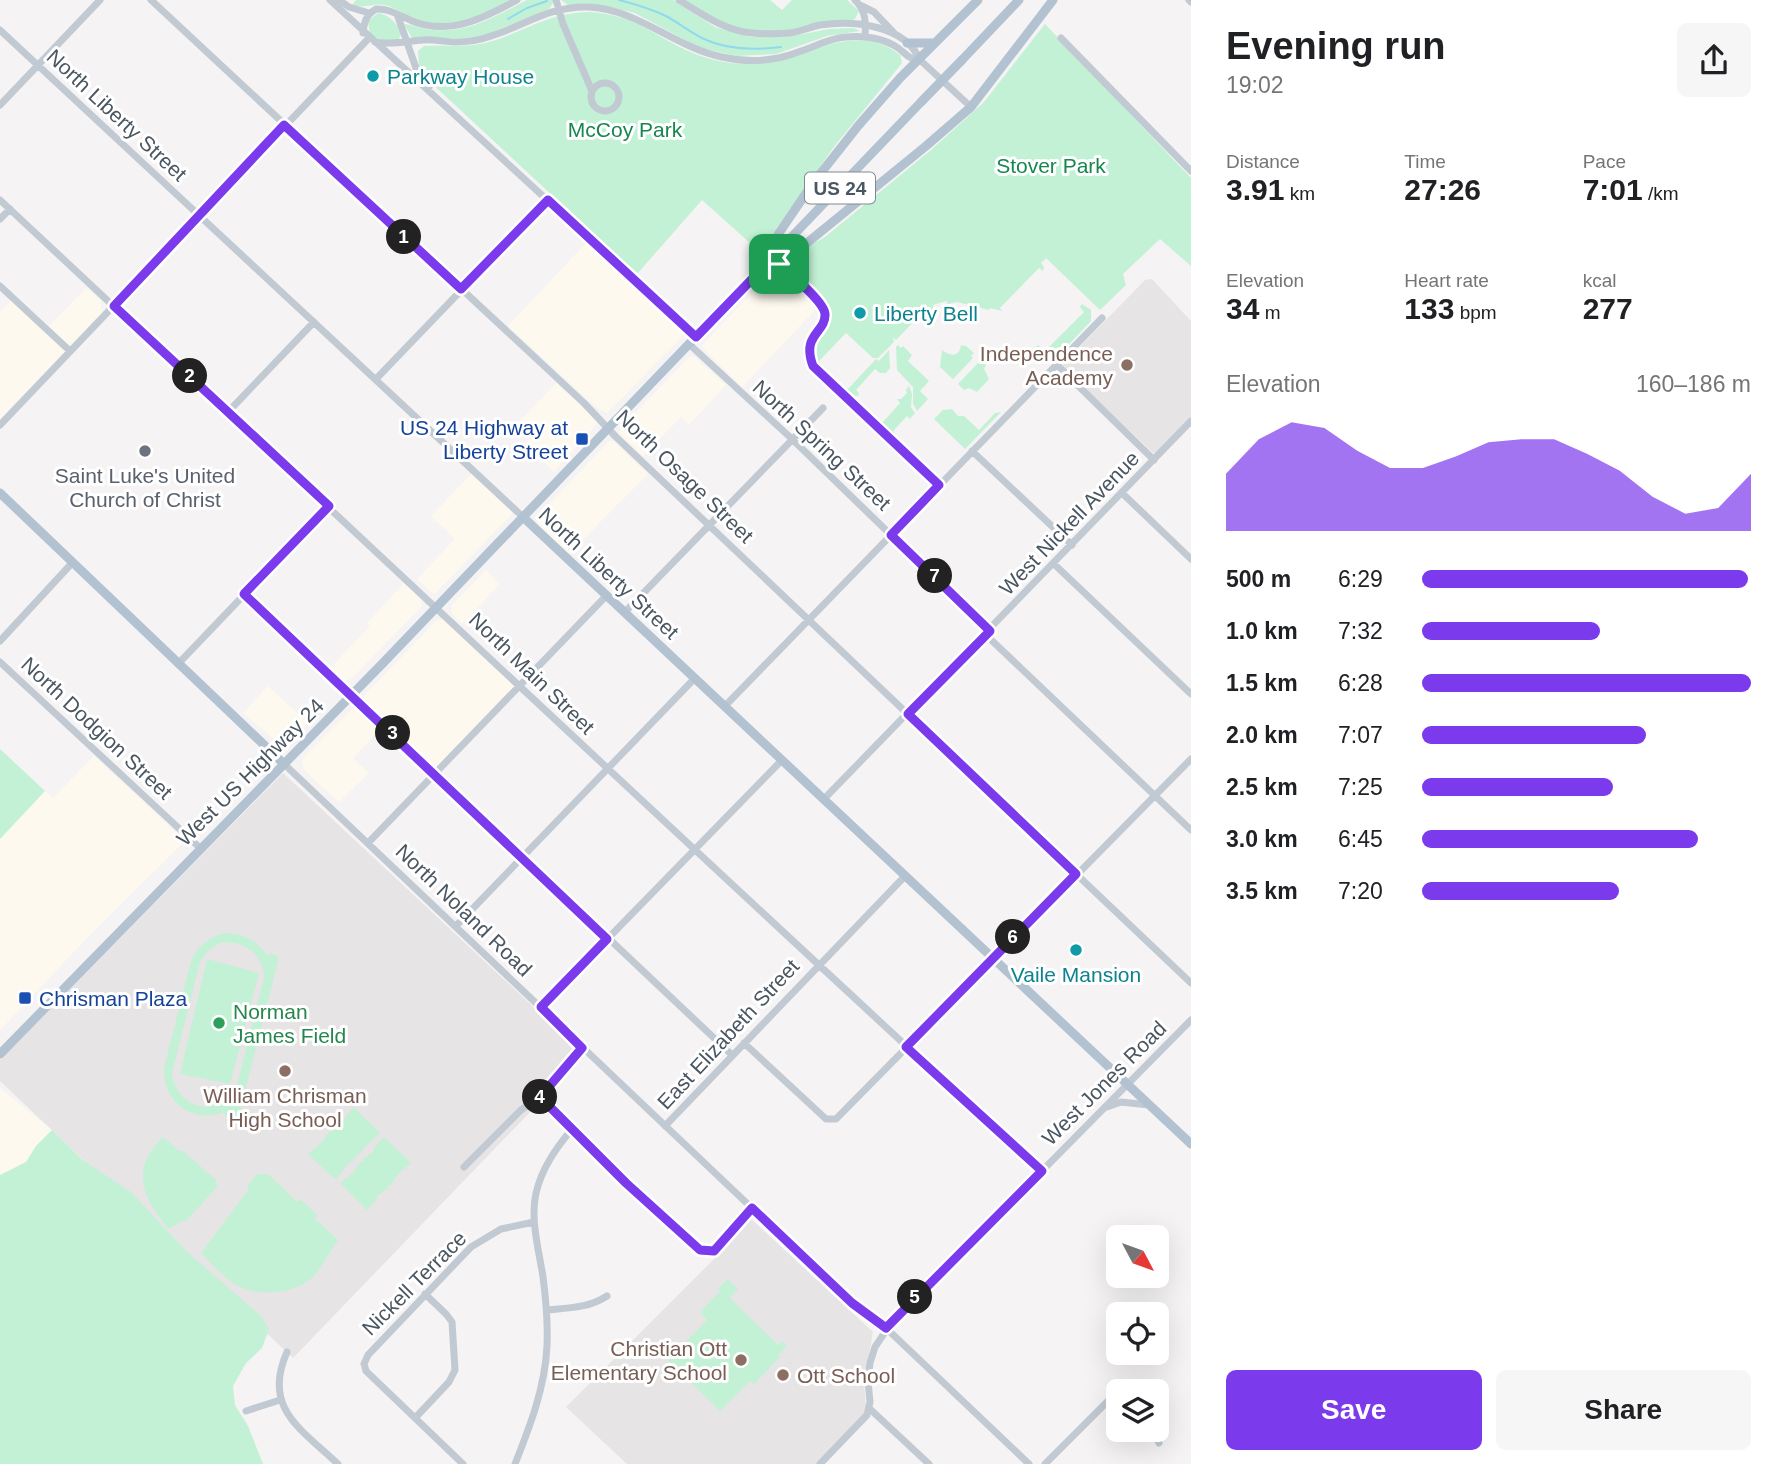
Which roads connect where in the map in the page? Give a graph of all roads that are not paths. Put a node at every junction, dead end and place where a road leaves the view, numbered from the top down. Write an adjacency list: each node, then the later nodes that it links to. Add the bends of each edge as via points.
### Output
1 (100, 0): 28 (street)
2 (151, 0): 33 (street, North Osage Street)
3 (330, 0): 20 (street, North Spring Street)
4 (338, 0): 14 (street)
5 (517, 0): 15 (street, via 455,26 424,25)
6 (556, 0): 13 (street)
7 (679, 0): 16 (street, via 722,25 752,33 789,33 838,24)
8 (855, 0): 12 (street)
9 (978, 0): 25 (main road)
10 (1019, 0): 41 (main road, US 24, bridge)
11 (1053, 0): 32 (main road)
12 (862, 6): 16 (street); 19 (street)
13 (559, 10): 18 (street, via 590,7 619,11 697,50 744,60 783,57 847,36); 22 (street, via 476,40); 29 (street)
14 (369, 13): 15 (street, via 382,8); 20 (street, via 365,21)
15 (397, 14): 23 (street, North Spring Street)
16 (866, 26): 18 (street); 19 (street)
17 (0, 30): 28 (street, North Liberty Street)
18 (865, 37): 27 (street, via 882,40 909,59)
19 (898, 37): 24 (street)
20 (369, 38): 23 (street, via 384,44); 30 (street, North Spring Street); 33 (street)
21 (1061, 38): 34 (street)
22 (428, 40): 23 (street); 26 (street)
23 (408, 41): 26 (street, North Spring Street)
24 (907, 43): 25 (main road); 27 (street)
25 (934, 43): 27 (main road)
26 (413, 59): 30 (street, North Spring Street)
27 (920, 60): 32 (street); 41 (main road, via 877,103 813,183)
28 (38, 66): 31 (street); 38 (street, North Liberty Street)
29 (592, 91): 29 (street, via 591,100 600,111 617,105 618,91 612,84 603,83)
30 (433, 93): 36 (street, North Spring Street)
31 (0, 105)
32 (971, 107): 40 (main road)
33 (284, 125): 38 (street); 43 (street, North Osage Street)
34 (1191, 171)
35 (0, 200): 37 (street, North Main Street)
36 (548, 200): 43 (street); 47 (street, North Spring Street)
37 (10, 209): 39 (street); 44 (street, North Main Street)
38 (199, 216): 44 (street); 46 (street, North Liberty Street)
39 (0, 219)
40 (779, 264): 41 (main road); 59 (street, via 824,309 825,317 810,344 813,366)
41 (757, 274): 47 (main road, US 24)
42 (0, 286): 48 (street)
43 (461, 289): 50 (street); 55 (street, North Osage Street)
44 (114, 306): 48 (street); 52 (street, North Main Street)
45 (1102, 318): 49 (street)
46 (314, 322): 50 (street, North Liberty Street); 52 (street)
47 (693, 341): 55 (main road, US 24); 56 (street, North Spring Street)
48 (70, 351): 54 (street)
49 (1057, 365): 57 (street); 58 (street)
50 (376, 379): 63 (street, North Liberty Street)
51 (823, 408): 56 (street)
52 (228, 412): 62 (street, North Main Street)
53 (1191, 421): 58 (street, West Nickell Avenue)
54 (0, 425)
55 (608, 428): 63 (main road, West US Highway 24 / US 24); 64 (street, North Osage Street)
56 (792, 439): 64 (street); 65 (street, North Spring Street)
57 (972, 451): 59 (street); 66 (street)
58 (1154, 460): 61 (street, West Nickell Avenue)
59 (939, 485): 65 (street)
60 (0, 492): 68 (main road, North Noland Road)
61 (1122, 493): 66 (street, West Nickell Avenue); 67 (street)
62 (329, 506): 70 (street); 72 (street, North Main Street)
63 (523, 517): 71 (main road, North Liberty Street); 72 (main road, West US Highway 24 / US 24)
64 (709, 524): 73 (street); 74 (street, North Osage Street)
65 (891, 535): 74 (street); 75 (street, North Spring Street)
66 (1072, 545): 69 (street, West Nickell Avenue)
67 (1191, 559)
68 (73, 562): 76 (street); 78 (main road, North Noland Road)
69 (1055, 564): 75 (street, West Nickell Avenue); 81 (street)
70 (244, 594): 78 (street); 82 (street)
71 (607, 595): 73 (main road, North Liberty Street); 80 (street)
72 (437, 607): 80 (street, North Main Street); 82 (main road, West US Highway 24 / US 24)
73 (625, 612): 79 (main road, North Liberty Street)
74 (809, 620): 83 (street); 84 (street, North Osage Street)
75 (988, 633): 84 (street, West Nickell Avenue); 90 (street, North Spring Street)
76 (0, 641)
77 (0, 662): 94 (street, North Dodgion Street)
78 (178, 664): 87 (main road, North Noland Road)
79 (695, 678): 83 (main road, North Liberty Street); 88 (street)
80 (520, 686): 88 (street, North Main Street); 89 (street)
81 (1191, 694)
82 (352, 695): 87 (main road, West US Highway 24 / US 24); 89 (street)
83 (725, 706): 86 (main road, North Liberty Street)
84 (908, 714): 91 (street, West Nickell Avenue); 97 (street, North Osage Street)
85 (1191, 759): 90 (street)
86 (782, 760): 91 (main road, North Liberty Street); 95 (street)
87 (283, 763): 93 (street, North Noland Road); 94 (main road, West US Highway 24 / US 24)
88 (607, 769): 95 (street, North Main Street); 96 (street)
89 (436, 774): 93 (street); 96 (street)
90 (1156, 796): 92 (street, North Spring Street); 97 (street)
91 (824, 799): 98 (main road, North Liberty Street)
92 (1191, 830)
93 (368, 843): 99 (street, North Noland Road)
94 (200, 848): 109 (main road, West US Highway 24 / US 24)
95 (693, 850): 100 (street); 102 (street, North Main Street)
96 (523, 856): 99 (street); 100 (street)
97 (1076, 874): 101 (street); 103 (street, North Osage Street)
98 (905, 876): 101 (main road, North Liberty Street); 102 (street, East Elizabeth Street)
99 (456, 926): 104 (street, North Noland Road)
100 (607, 939): 104 (street); 110 (street)
101 (993, 957): 107 (street); 111 (main road, North Liberty Street)
102 (817, 965): 106 (street, East Elizabeth Street); 107 (street, North Main Street)
103 (1191, 983)
104 (541, 1007): 108 (street, North Noland Road)
105 (1191, 1020): 111 (street, West Jones Road)
106 (744, 1043): 107 (street, via 826,1119 836,1119); 110 (street, East Elizabeth Street)
107 (906, 1047): 119 (street, North Main Street)
108 (582, 1048): 112 (street); 115 (street, North Noland Road)
109 (0, 1054)
110 (732, 1055): 115 (street, East Elizabeth Street)
111 (1129, 1085): 113 (main road, North Liberty Street); 114 (street, West Jones Road)
112 (540, 1097): 116 (street); 118 (street)
113 (1150, 1105): 114 (street, via 1121,1102); 117 (main road, North Liberty Street)
114 (1103, 1109): 119 (street, West Jones Road)
115 (665, 1126): 120 (street, North Noland Road)
116 (572, 1129): 120 (street, via 700,1250 714,1251); 121 (street, via 541,1175)
117 (1191, 1144)
118 (464, 1167)
119 (1042, 1171): 125 (street, West Jones Road)
120 (752, 1208): 125 (street, North Noland Road, via 852,1303)
121 (534, 1222): 122 (street, Nickell Terrace, via 487,1236); 124 (street)
122 (425, 1294): 131 (street, via 452,1322 455,1370); 131 (street, Nickell Terrace, via 361,1364)
123 (607, 1296): 124 (street, via 585,1306)
124 (547, 1310): 134 (street, via 543,1380)
125 (886, 1328): 129 (street, West Jones Road, via 870,1363); 137 (street, North Noland Road)
126 (287, 1352): 127 (street, via 278,1378)
127 (280, 1400): 130 (street); 132 (street)
128 (1106, 1403): 138 (street)
129 (870, 1409): 135 (street); 136 (street)
130 (246, 1411)
131 (416, 1417): 133 (street)
132 (338, 1464)
133 (463, 1464)
134 (515, 1464)
135 (820, 1464)
136 (929, 1464)
137 (1029, 1464)
138 (1045, 1464)

